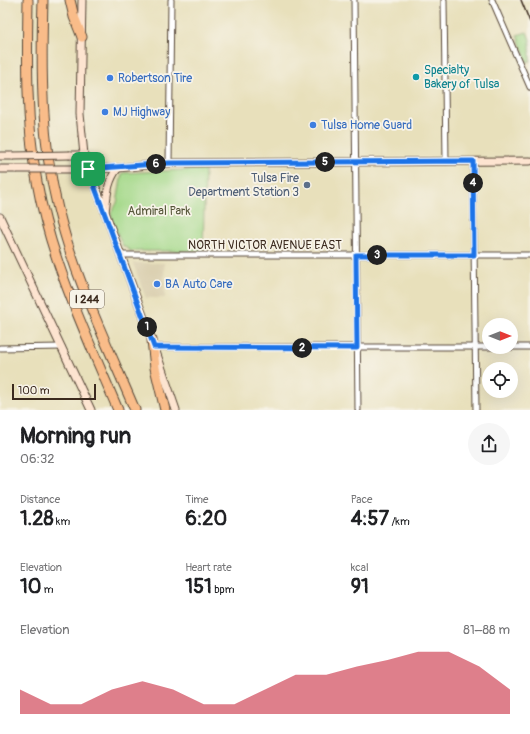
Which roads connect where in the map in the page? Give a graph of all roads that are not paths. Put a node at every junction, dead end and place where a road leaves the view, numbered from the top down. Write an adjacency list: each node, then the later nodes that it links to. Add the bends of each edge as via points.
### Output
1 (28, 0): 34 (highway, I 244, via 30,127 38,190 62,274)
2 (43, 0): 35 (highway, I 244, via 45,129 58,208 74,264)
3 (70, 0): 9 (highway)
4 (82, 0): 9 (main road)
5 (171, 0): 17 (street)
6 (354, 0): 15 (street)
7 (444, 0): 16 (street)
8 (492, 0): 10 (street)
9 (82, 37): 11 (main road, via 80,114)
10 (530, 86)
11 (84, 155): 12 (main road, bridge); 20 (main road)
12 (0, 156)
13 (473, 161): 14 (main road); 16 (main road); 25 (street)
14 (530, 161)
15 (356, 162): 16 (main road); 17 (main road); 24 (street)
16 (446, 162)
17 (169, 163): 19 (main road)
18 (0, 168): 20 (main road, bridge)
19 (118, 168): 20 (main road); 21 (main road, via 111,177)
20 (88, 169): 21 (main road)
21 (105, 214): 23 (main road)
22 (0, 217): 28 (main road)
23 (120, 254): 24 (street, NORTH VICTOR AVENUE EAST); 27 (main road)
24 (356, 255): 25 (street, NORTH VICTOR AVENUE EAST); 32 (street)
25 (474, 255): 26 (street, NORTH VICTOR AVENUE EAST); 29 (street)
26 (530, 255)
27 (153, 344): 32 (street); 36 (highway, via 155,368); 37 (main road)
28 (62, 347): 31 (street); 33 (main road)
29 (475, 347): 30 (street); 32 (street); 39 (street)
30 (530, 347)
31 (0, 348)
32 (357, 348): 38 (street)
33 (91, 410)
34 (118, 410)
35 (135, 410)
36 (165, 410)
37 (176, 410)
38 (358, 410)
39 (476, 410)

